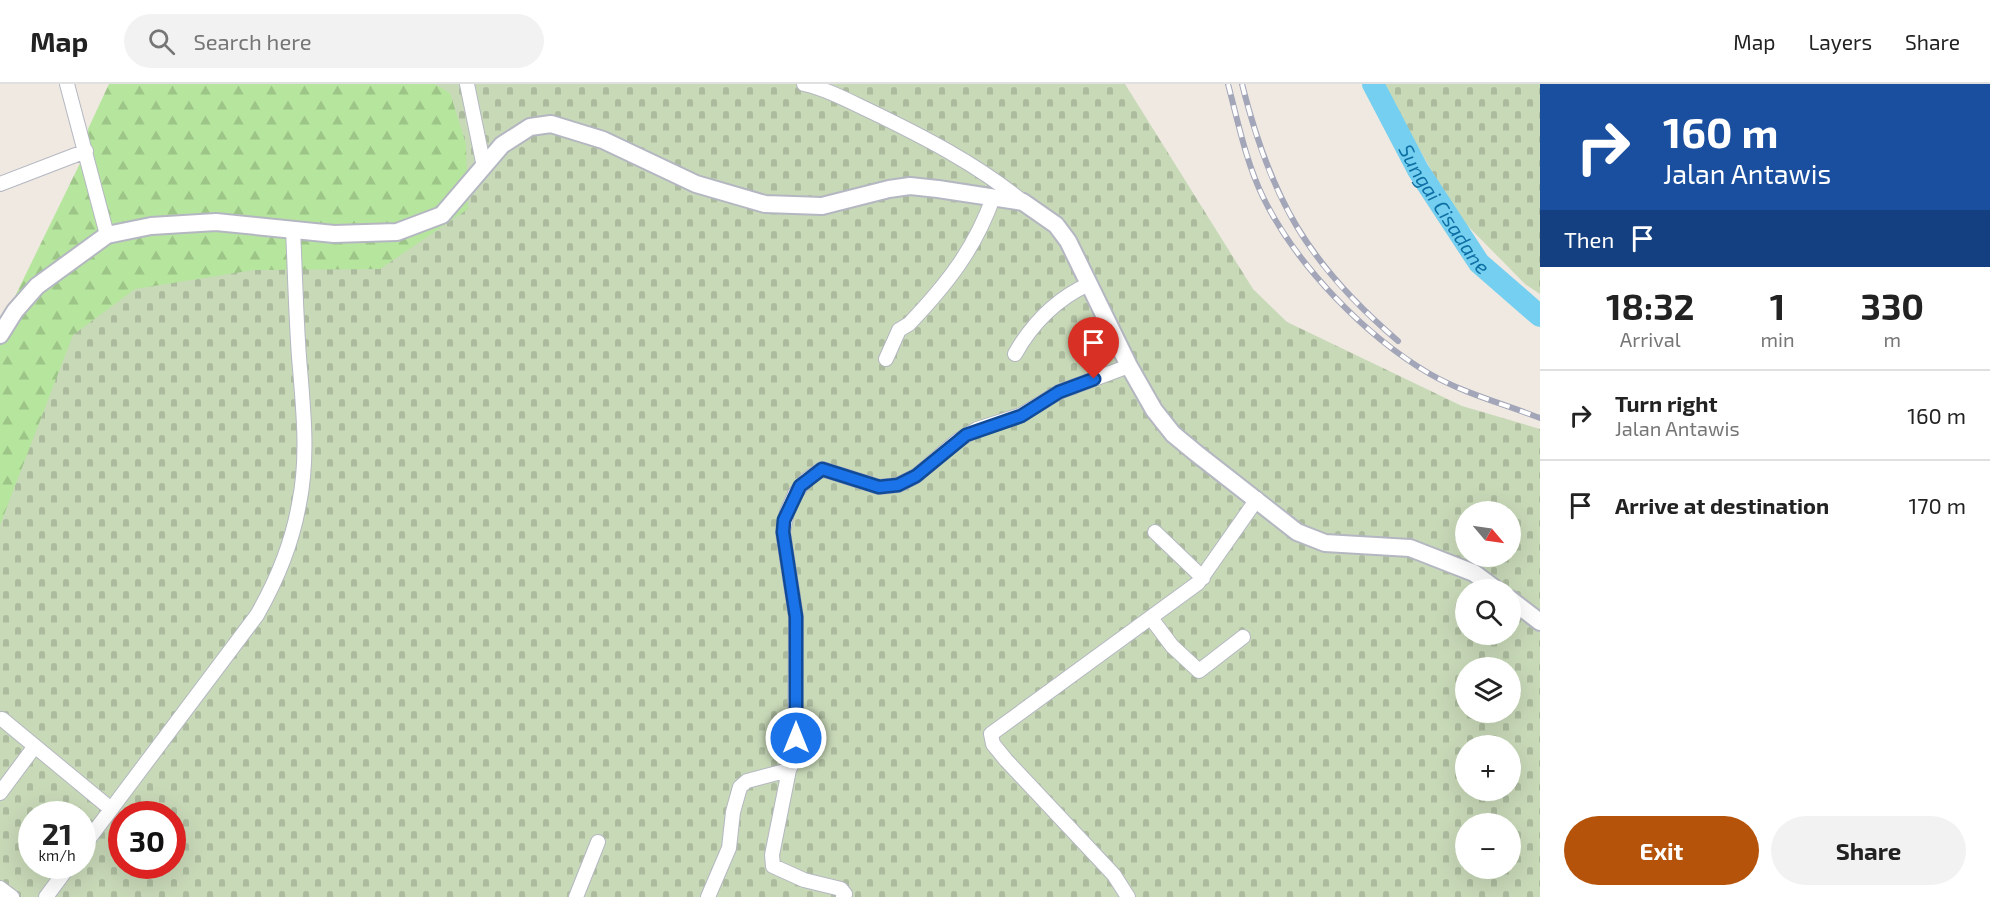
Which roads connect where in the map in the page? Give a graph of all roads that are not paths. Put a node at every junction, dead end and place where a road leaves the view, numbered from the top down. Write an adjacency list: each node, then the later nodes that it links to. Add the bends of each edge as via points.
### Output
1 (68, 84): 4 (street)
2 (467, 84): 5 (street)
3 (804, 84): 8 (street, via 914,132 999,182)
4 (86, 151): 6 (street); 10 (street)
5 (484, 167): 7 (street, via 520,131 551,124 603,140 696,184 765,204 822,206 910,186); 9 (street, via 450,208 431,221 397,232 334,234)
6 (0, 184)
7 (993, 198): 8 (street); 14 (street, via 978,237 960,266 909,324 899,330)
8 (1023, 202): 11 (street, via 1056,225)
9 (293, 229): 10 (street, via 216,222 151,225); 28 (street, via 304,420 303,476 285,558 257,615)
10 (106, 235): 12 (street, via 37,286)
11 (1089, 284): 13 (street, via 1049,309 1030,329); 15 (street)
12 (0, 335)
13 (1015, 354)
14 (886, 359)
15 (1129, 366): 16 (street, via 1173,434); 26 (street, via 1059,392 1021,416 971,432 916,476 898,485 879,487 822,469 800,486 787,512 783,532 796,617 795,757)
16 (1257, 499): 18 (street); 19 (street, via 1297,532 1325,543 1410,548)
17 (1155, 532): 18 (street)
18 (1203, 578): 21 (street)
19 (1482, 579)
20 (1521, 607): 22 (street)
21 (1151, 618): 23 (street, via 1172,646 1199,671); 40 (street, via 990,736 1009,764 1114,875)
22 (1540, 622)
23 (1243, 637)
24 (2, 719): 25 (street)
25 (35, 747): 27 (street); 29 (street)
26 (789, 770): 38 (street, via 740,787 729,848); 39 (street, via 773,866 841,890)
27 (0, 792)
28 (118, 801)
29 (108, 808)
30 (108, 814): 31 (street)
31 (96, 830)
32 (598, 842): 37 (street)
33 (59, 879): 36 (street)
34 (0, 888): 35 (street)
35 (12, 897)
36 (46, 897)
37 (576, 897)
38 (708, 897)
39 (843, 897)
40 (1128, 897)

